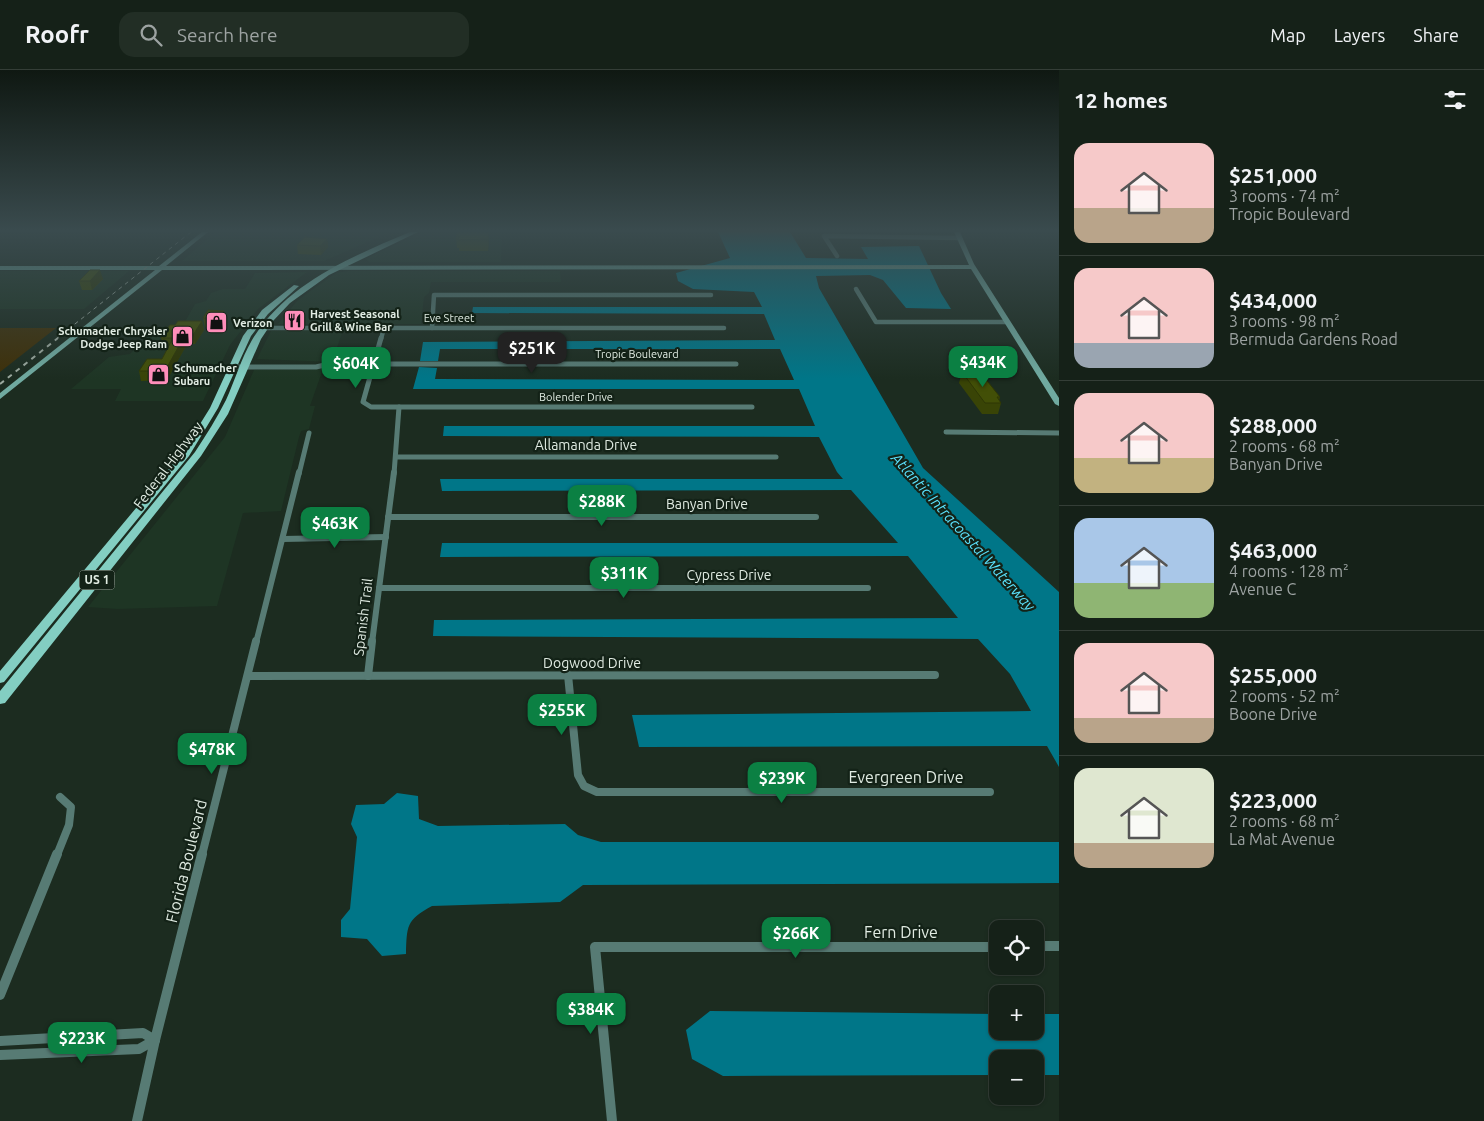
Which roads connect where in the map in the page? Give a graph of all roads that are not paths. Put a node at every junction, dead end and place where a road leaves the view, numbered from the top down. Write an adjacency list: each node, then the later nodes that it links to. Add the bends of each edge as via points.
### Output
1 (144, 281): 16 (main road)
2 (304, 281): 12 (main road, Federal Highway / US 1, via 265,312 247,336)
3 (314, 281): 8 (main road, Federal Highway / US 1)
4 (982, 281): 7 (main road)
5 (856, 289): 7 (street, via 876,322)
6 (711, 295): 10 (street, via 434,295)
7 (1006, 322): 17 (main road)
8 (264, 328): 9 (street, Eve Street); 13 (main road, Federal Highway / US 1)
9 (384, 328): 10 (street, Eve Street); 14 (street)
10 (432, 328): 11 (street, Eve Street)
11 (724, 328)
12 (234, 364): 13 (street, Tropic Boulevard); 20 (main road, Federal Highway / US 1)
13 (245, 364): 14 (street, Tropic Boulevard, via 316,367); 20 (main road, Federal Highway / US 1, via 226,410)
14 (373, 364): 15 (street, Tropic Boulevard); 18 (street, via 363,402 371,407)
15 (736, 364)
16 (0, 398)
17 (1059, 404)
18 (399, 407): 19 (street, Bolender Drive); 24 (street, Spanish Trail)
19 (752, 407)
20 (208, 430): 36 (main road, Federal Highway / US 1); 37 (main road, Federal Highway / US 1, via 189,466)
21 (946, 432): 23 (street)
22 (309, 433): 29 (street, Florida Boulevard)
23 (1059, 433)
24 (396, 457): 25 (street, Allamanda Drive); 27 (street, Spanish Trail)
25 (776, 457)
26 (816, 516): 27 (street, Banyan Drive)
27 (388, 517): 28 (street, Spanish Trail)
28 (386, 536): 29 (street); 30 (street, Spanish Trail)
29 (283, 539): 34 (street, Florida Boulevard)
30 (379, 588): 31 (street, Cypress Drive); 35 (street, Spanish Trail)
31 (868, 588)
32 (568, 675): 33 (street, Dogwood Drive); 35 (street, Dogwood Drive); 38 (street, Evergreen Drive, via 578,775 584,786 597,792)
33 (936, 675)
34 (249, 676): 35 (street, Dogwood Drive); 44 (street, Florida Boulevard)
35 (368, 676)
36 (0, 679)
37 (0, 700)
38 (990, 792)
39 (60, 797): 43 (street, via 71,807 69,825)
40 (989, 946): 48 (street, Fern Drive, via 595,947)
41 (1044, 946): 42 (street)
42 (1059, 946)
43 (0, 995)
44 (155, 1040): 45 (street, via 144,1033); 46 (street, via 140,1049); 47 (street, Florida Boulevard)
45 (0, 1041)
46 (0, 1055)
47 (137, 1121)
48 (612, 1121)

